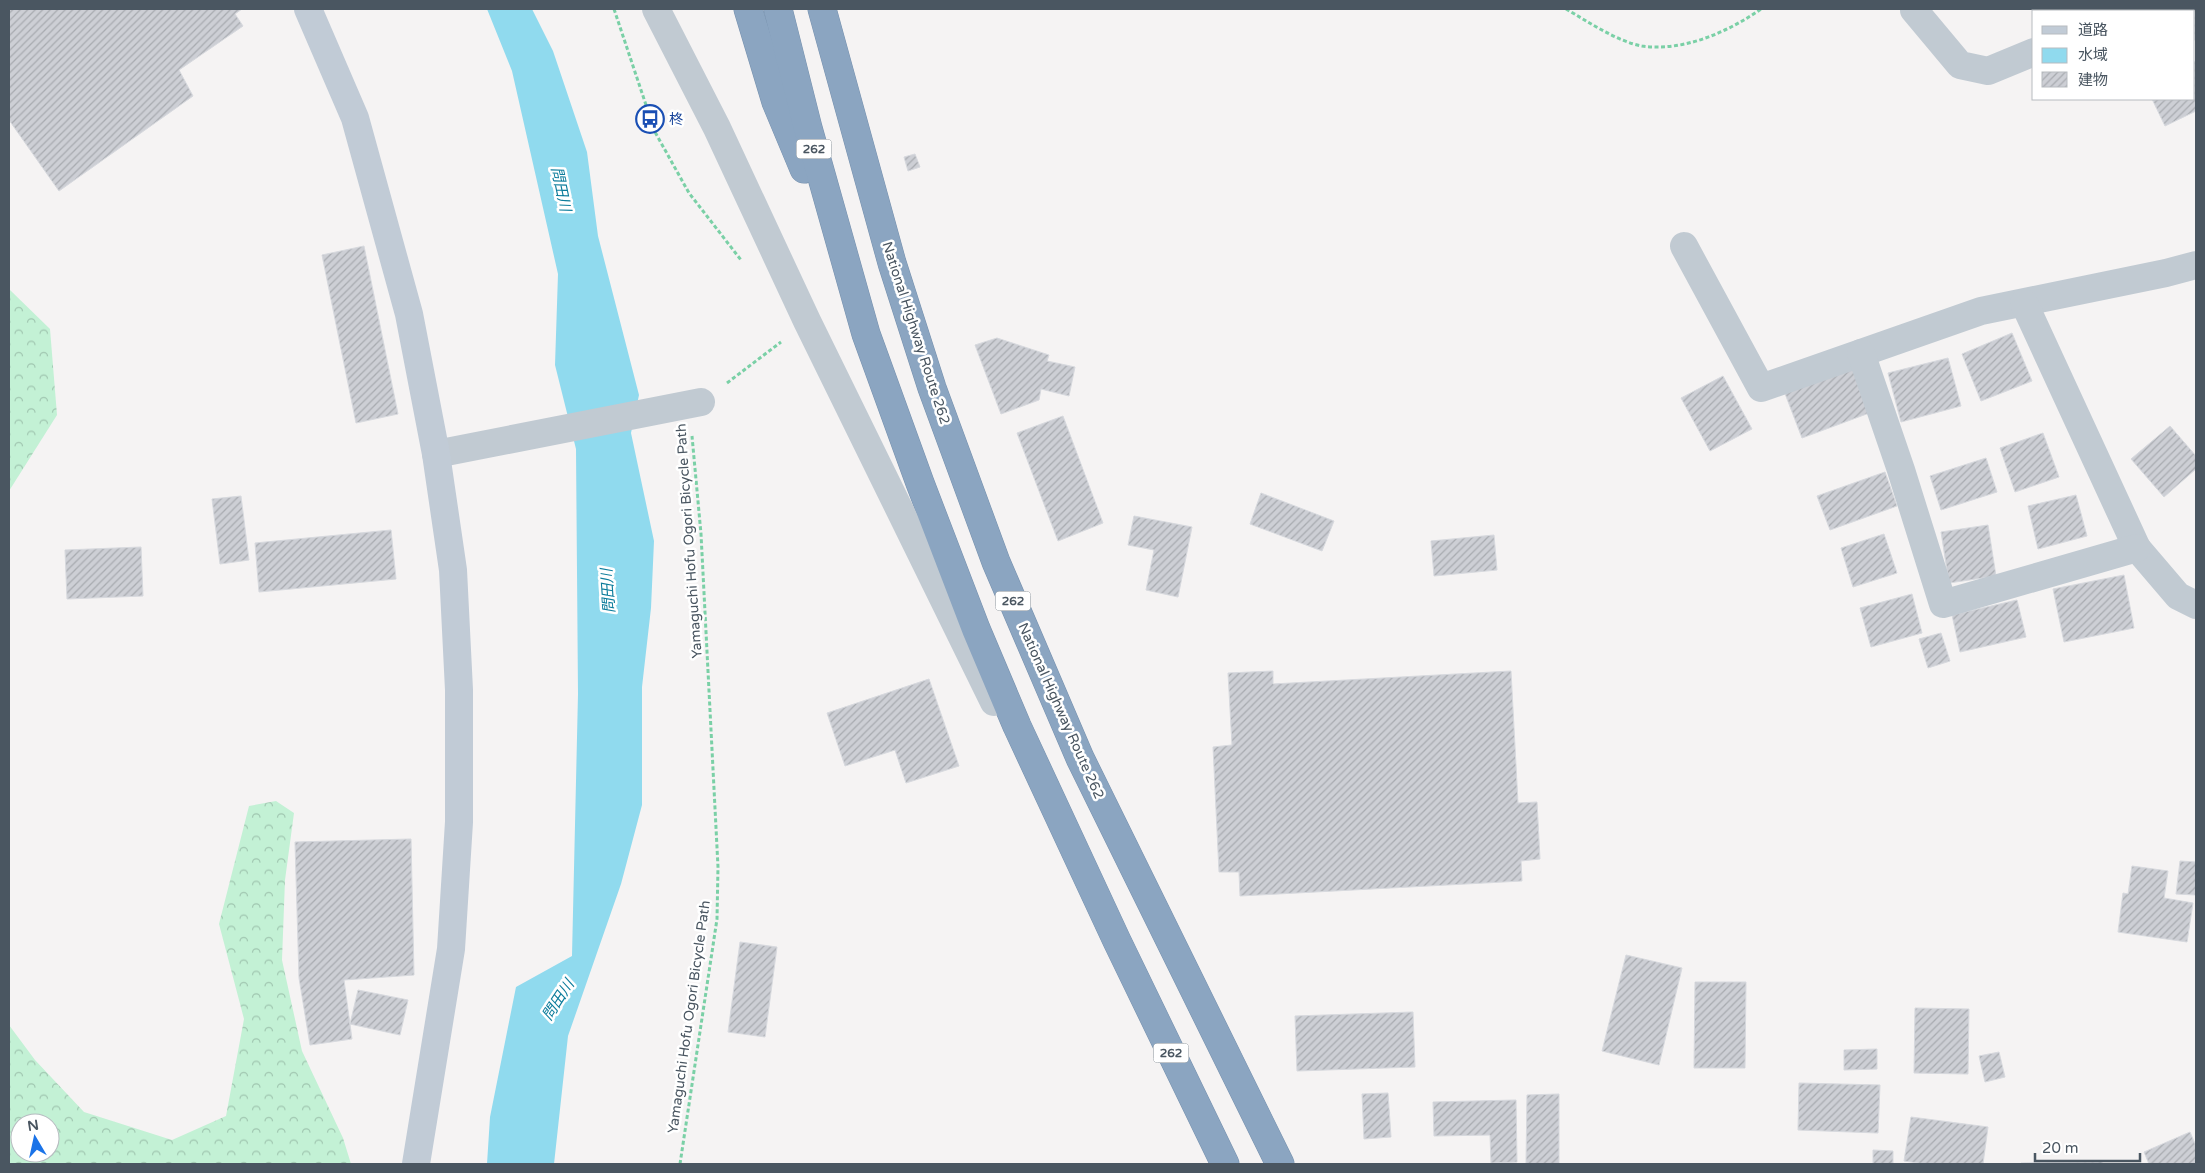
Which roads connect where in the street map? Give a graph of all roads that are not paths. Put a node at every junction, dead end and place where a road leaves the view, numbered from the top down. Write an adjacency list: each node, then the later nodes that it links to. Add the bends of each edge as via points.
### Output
1 (308, 9): 14 (street, via 355,118)
2 (656, 9): 17 (street, via 717,128 807,321 1040,796)
3 (748, 9): 10 (highway, via 776,102)
4 (778, 9): 10 (highway, 262)
5 (822, 9): 20 (highway, National Highway Route 262 / 262, via 909,316 996,562 1080,758)
6 (1914, 10): 7 (street, via 1960,65 1988,71)
7 (2032, 53)
8 (1684, 246): 12 (street, via 1761,388)
9 (2196, 264): 11 (street)
10 (854, 288): 17 (highway, 262, via 866,334 976,629)
11 (2024, 304): 12 (street, via 1981,312); 15 (street)
12 (1861, 353): 15 (street, via 1943,604)
13 (692, 404): 14 (street)
14 (445, 452): 18 (street, via 459,690 459,822 451,949)
15 (2137, 548): 16 (street, via 2178,596)
16 (2196, 605)
17 (1117, 941): 19 (highway, 262)
18 (416, 1164)
19 (1225, 1164)
20 (1280, 1164)

